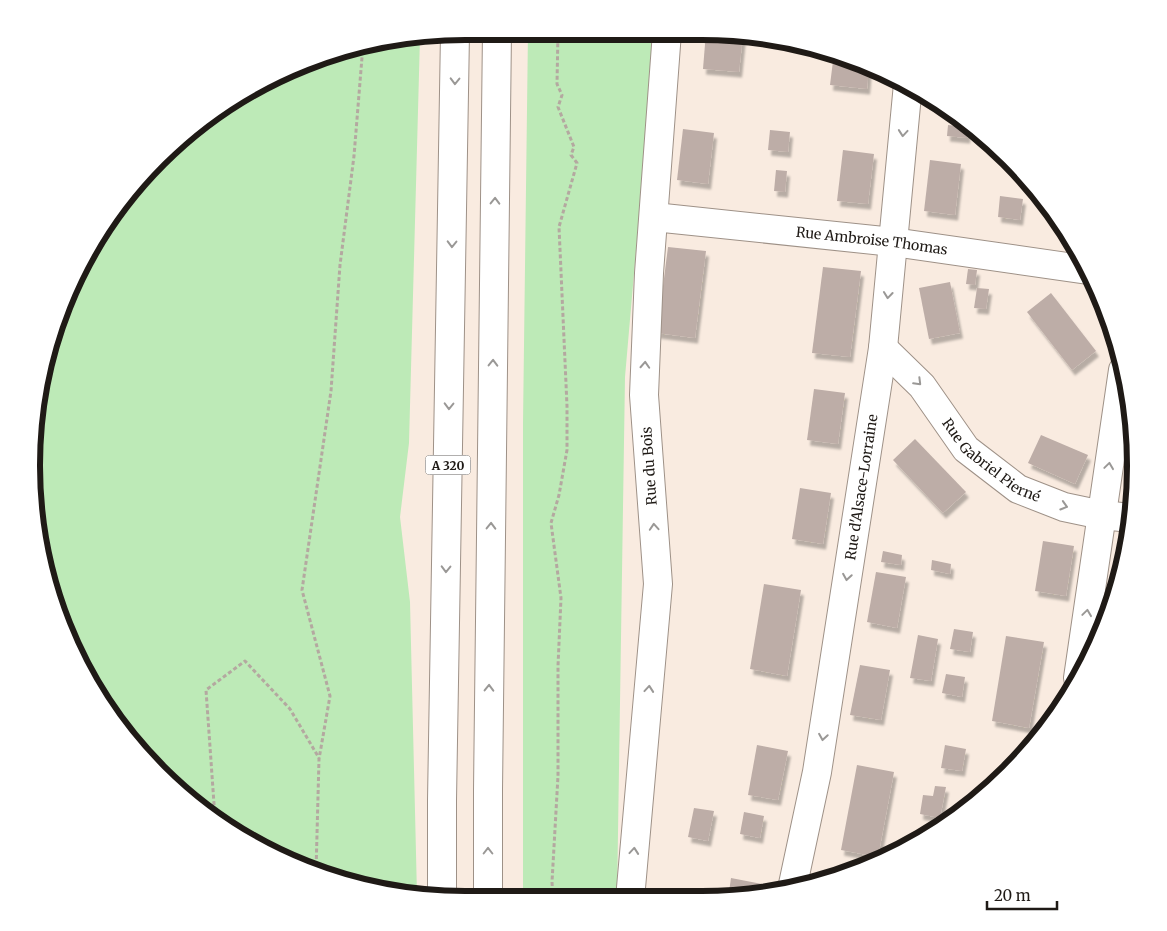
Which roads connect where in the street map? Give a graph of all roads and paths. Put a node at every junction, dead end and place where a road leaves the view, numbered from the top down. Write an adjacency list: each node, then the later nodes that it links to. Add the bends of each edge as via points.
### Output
1 (455, 40): 19 (main road, A 320, one-way to 19)
2 (497, 40): 20 (main road, one-way to 2)
3 (558, 40): 21 (path, via 557,84 562,95 558,108 574,147 571,155 577,163 559,227 567,450 551,523 561,598)
4 (666, 40): 7 (main road, Rue du Bois)
5 (363, 52): 15 (path, via 340,265 331,391 302,590 330,696)
6 (907, 93): 8 (main road, Rue d'Alsace-Lorraine, one-way to 8)
7 (654, 217): 8 (main road, Rue Ambroise Thomas); 22 (main road, Rue du Bois, one-way to 7, via 658,584 644,395)
8 (893, 242): 9 (main road, Rue Ambroise Thomas); 10 (main road, Rue d'Alsace-Lorraine, one-way to 10)
9 (1078, 269)
10 (883, 348): 12 (main road, Rue Gabriel Pierné, one-way to 12, via 922,386 966,450 1018,489 1064,507); 18 (main road, Rue d'Alsace-Lorraine, one-way to 18, via 817,772)
11 (1120, 390): 12 (main road, one-way to 11)
12 (1102, 515): 13 (main road, Rue Gabriel Pierné); 14 (main road, one-way to 12)
13 (1123, 517)
14 (1081, 658)
15 (319, 758): 16 (path, via 290,709 245,661 206,690); 17 (path)
16 (214, 809)
17 (316, 864)
18 (793, 881)
19 (442, 890)
20 (488, 891)
21 (553, 891)
22 (631, 891)

